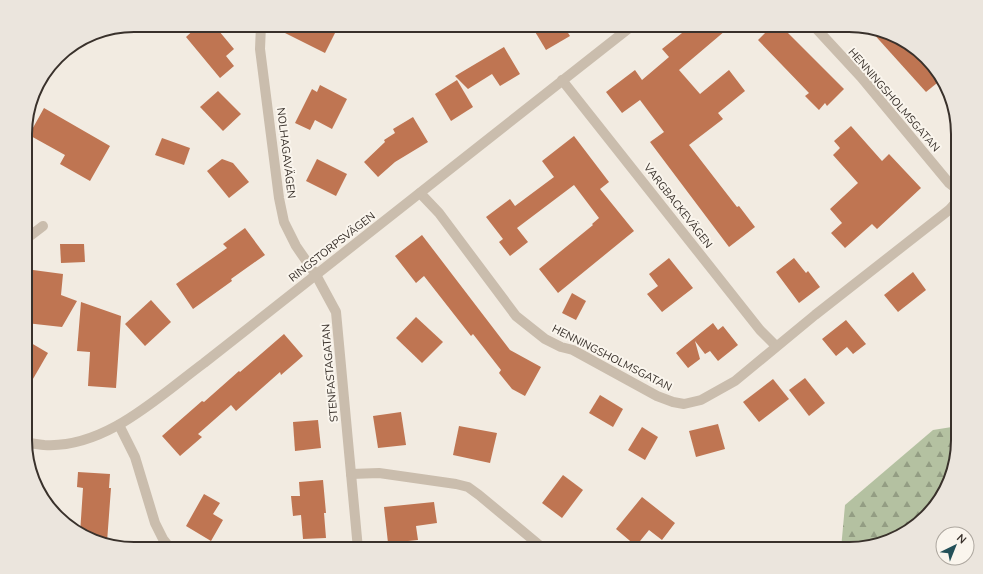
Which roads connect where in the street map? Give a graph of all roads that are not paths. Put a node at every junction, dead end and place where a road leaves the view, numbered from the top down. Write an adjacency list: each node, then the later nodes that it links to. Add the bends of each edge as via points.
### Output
1 (261, 32): 10 (street, NOLHAGAVÄGEN, via 261,56 284,222 296,246)
2 (625, 32): 4 (street, RINGSTORPSVÄGEN)
3 (818, 32): 5 (street, HENNINGSHOLMSGATAN)
4 (562, 80): 6 (street, RINGSTORPSVÄGEN); 11 (street, VARGBACKEVÄGEN, via 760,330)
5 (951, 184)
6 (420, 193): 10 (street, RINGSTORPSVÄGEN); 11 (street, HENNINGSHOLMSGATAN, via 439,213 516,316 561,348 573,350 657,396 684,404 701,400 735,381)
7 (951, 207): 11 (street, HENNINGSHOLMSGATAN)
8 (43, 226): 9 (street)
9 (32, 234)
10 (316, 275): 12 (street, RINGSTORPSVÄGEN, via 204,363); 14 (street, STENFASTAGATAN, via 336,312)
11 (776, 346)
12 (119, 425): 13 (street, RINGSTORPSVÄGEN, via 93,438 73,444); 15 (street, via 135,457 154,522)
13 (32, 444)
14 (351, 474): 16 (street, STENFASTAGATAN); 17 (street, via 379,473 468,487)
15 (164, 542)
16 (357, 542)
17 (536, 542)

